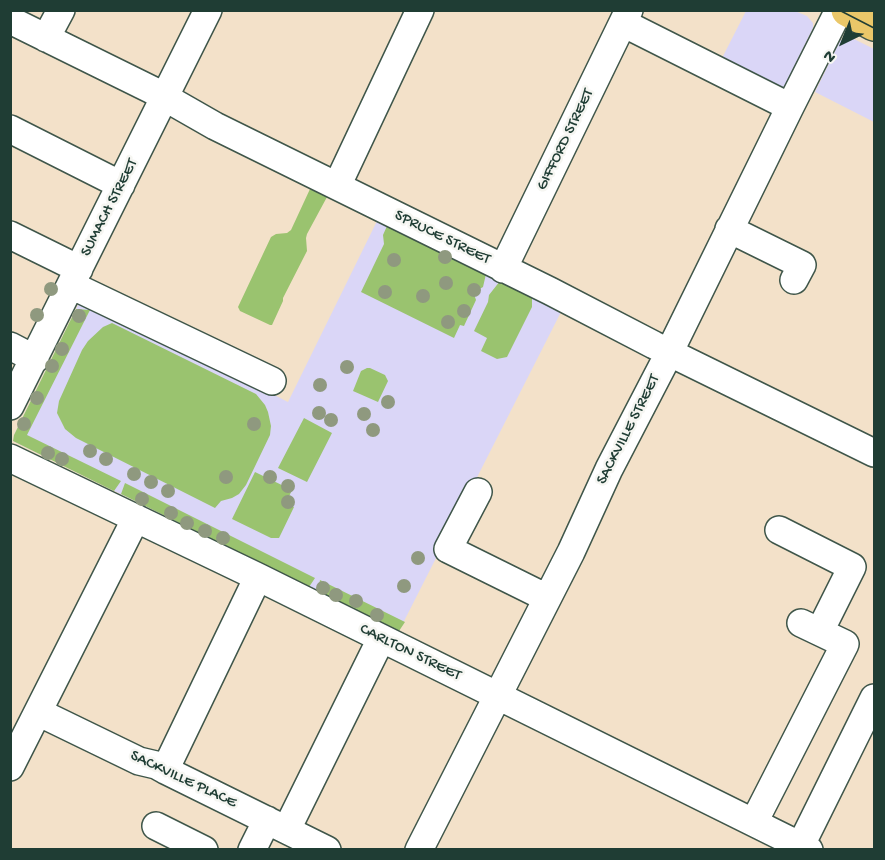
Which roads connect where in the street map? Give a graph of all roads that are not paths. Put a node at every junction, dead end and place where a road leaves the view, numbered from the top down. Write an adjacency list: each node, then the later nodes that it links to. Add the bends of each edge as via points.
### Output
1 (60, 10): 9 (street)
2 (208, 10): 10 (street, SUMACH STREET)
3 (420, 10): 14 (street)
4 (839, 10): 11 (street, SACKVILLE STREET)
5 (848, 10): 8 (main road)
6 (626, 17): 11 (street); 17 (street, GIFFORD STREET)
7 (10, 20): 9 (street, SPRUCE STREET)
8 (874, 24)
9 (46, 38): 10 (street, SPRUCE STREET)
10 (165, 98): 13 (street, SUMACH STREET); 14 (street, SPRUCE STREET)
11 (790, 107): 15 (street, SACKVILLE STREET)
12 (10, 129): 13 (street)
13 (121, 185): 18 (street, SUMACH STREET)
14 (337, 186): 17 (street, SPRUCE STREET)
15 (729, 229): 19 (street, via 802,265); 21 (street, SACKVILLE STREET)
16 (10, 236): 18 (street)
17 (503, 269): 21 (street, SPRUCE STREET)
18 (75, 277): 22 (street, SUMACH STREET); 23 (street)
19 (794, 280)
20 (10, 346): 22 (street)
21 (669, 352): 25 (street, SPRUCE STREET); 31 (street, SACKVILLE STREET)
22 (35, 358): 24 (street, SUMACH STREET)
23 (272, 381)
24 (10, 406)
25 (874, 453)
26 (10, 458): 28 (street, CARLTON STREET)
27 (478, 492): 31 (street, via 448,549)
28 (136, 518): 30 (street, CARLTON STREET); 35 (street)
29 (779, 530): 38 (street, via 852,567 810,627 845,644)
30 (258, 577): 32 (street, CARLTON STREET); 37 (street)
31 (547, 598): 33 (street, SACKVILLE STREET)
32 (381, 639): 33 (street, CARLTON STREET); 39 (street)
33 (497, 695): 38 (street, CARLTON STREET); 45 (street, SACKVILLE STREET)
34 (874, 698): 41 (street)
35 (38, 712): 36 (street); 37 (street, SACKVILLE PLACE)
36 (10, 767)
37 (165, 770): 39 (street, SACKVILLE PLACE)
38 (754, 822): 41 (street, CARLTON STREET)
39 (277, 825): 43 (street); 44 (street, SACKVILLE PLACE)
40 (156, 826): 42 (street)
41 (805, 847)
42 (204, 849)
43 (252, 849)
44 (327, 849)
45 (419, 849)

